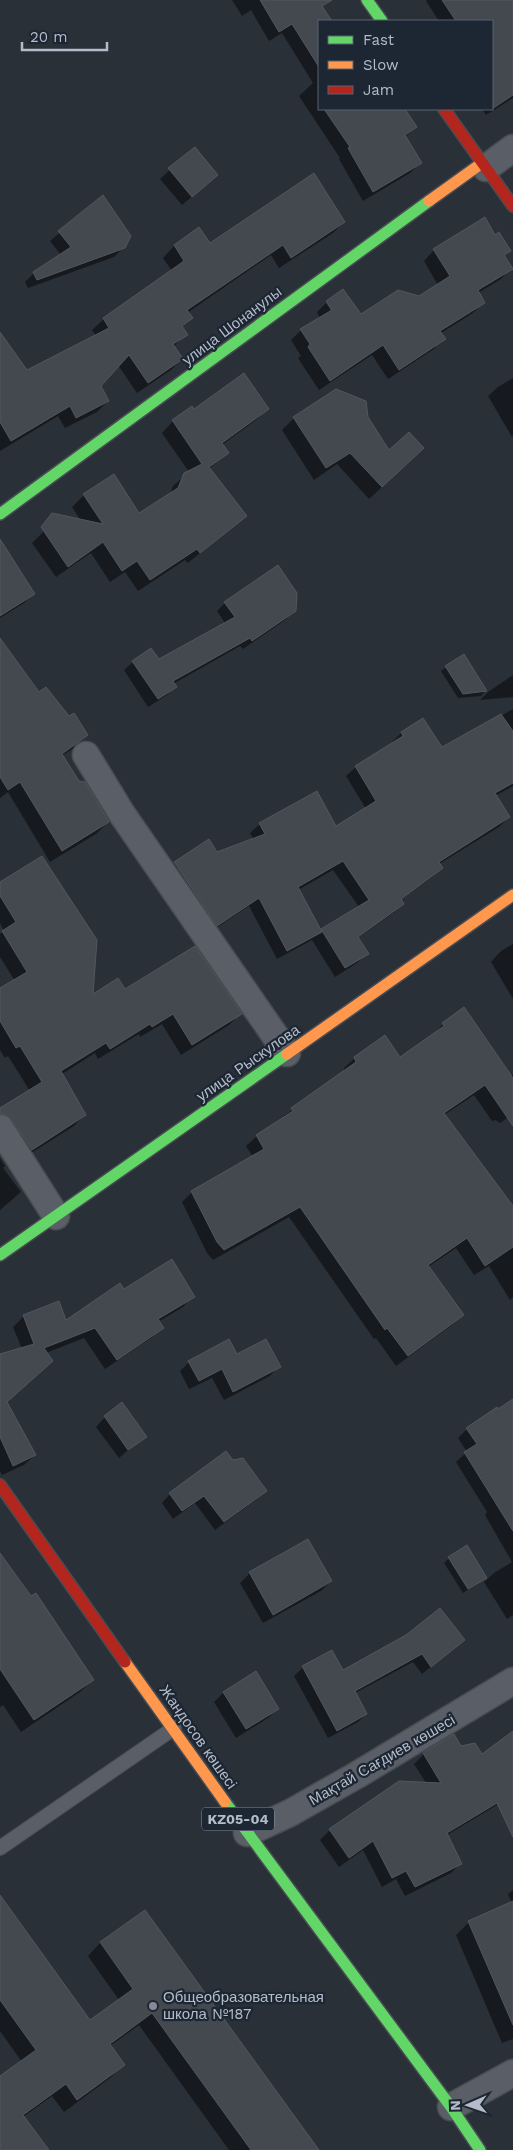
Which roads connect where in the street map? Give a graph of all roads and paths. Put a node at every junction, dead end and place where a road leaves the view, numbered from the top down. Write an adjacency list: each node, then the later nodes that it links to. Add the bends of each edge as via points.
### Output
1 (368, 0): 2 (street)
2 (381, 20)
3 (445, 110): 5 (street)
4 (513, 148): 5 (street)
5 (484, 165): 6 (street); 7 (street, улица Шонанулы)
6 (513, 206)
7 (0, 514)
8 (86, 755): 10 (street, via 122,814)
9 (513, 895): 10 (street, улица Рыскулова)
10 (287, 1054): 12 (street, улица Рыскулова)
11 (0, 1128): 12 (street)
12 (56, 1216): 13 (street, улица Рыскулова)
13 (0, 1255)
14 (0, 1485): 16 (street, Жандосов көшесі / KZ05-04)
15 (513, 1681): 17 (street, Мақтай Сағдиев көшесі, via 357,1776)
16 (174, 1728): 17 (street, Жандосов көшесі / KZ05-04); 18 (lane)
17 (247, 1833): 20 (street, Жандосов көшесі / KZ05-04)
18 (0, 1848)
19 (513, 2073): 20 (street)
20 (451, 2106): 21 (street, Жандосов көшесі / KZ05-04)
21 (480, 2150)

